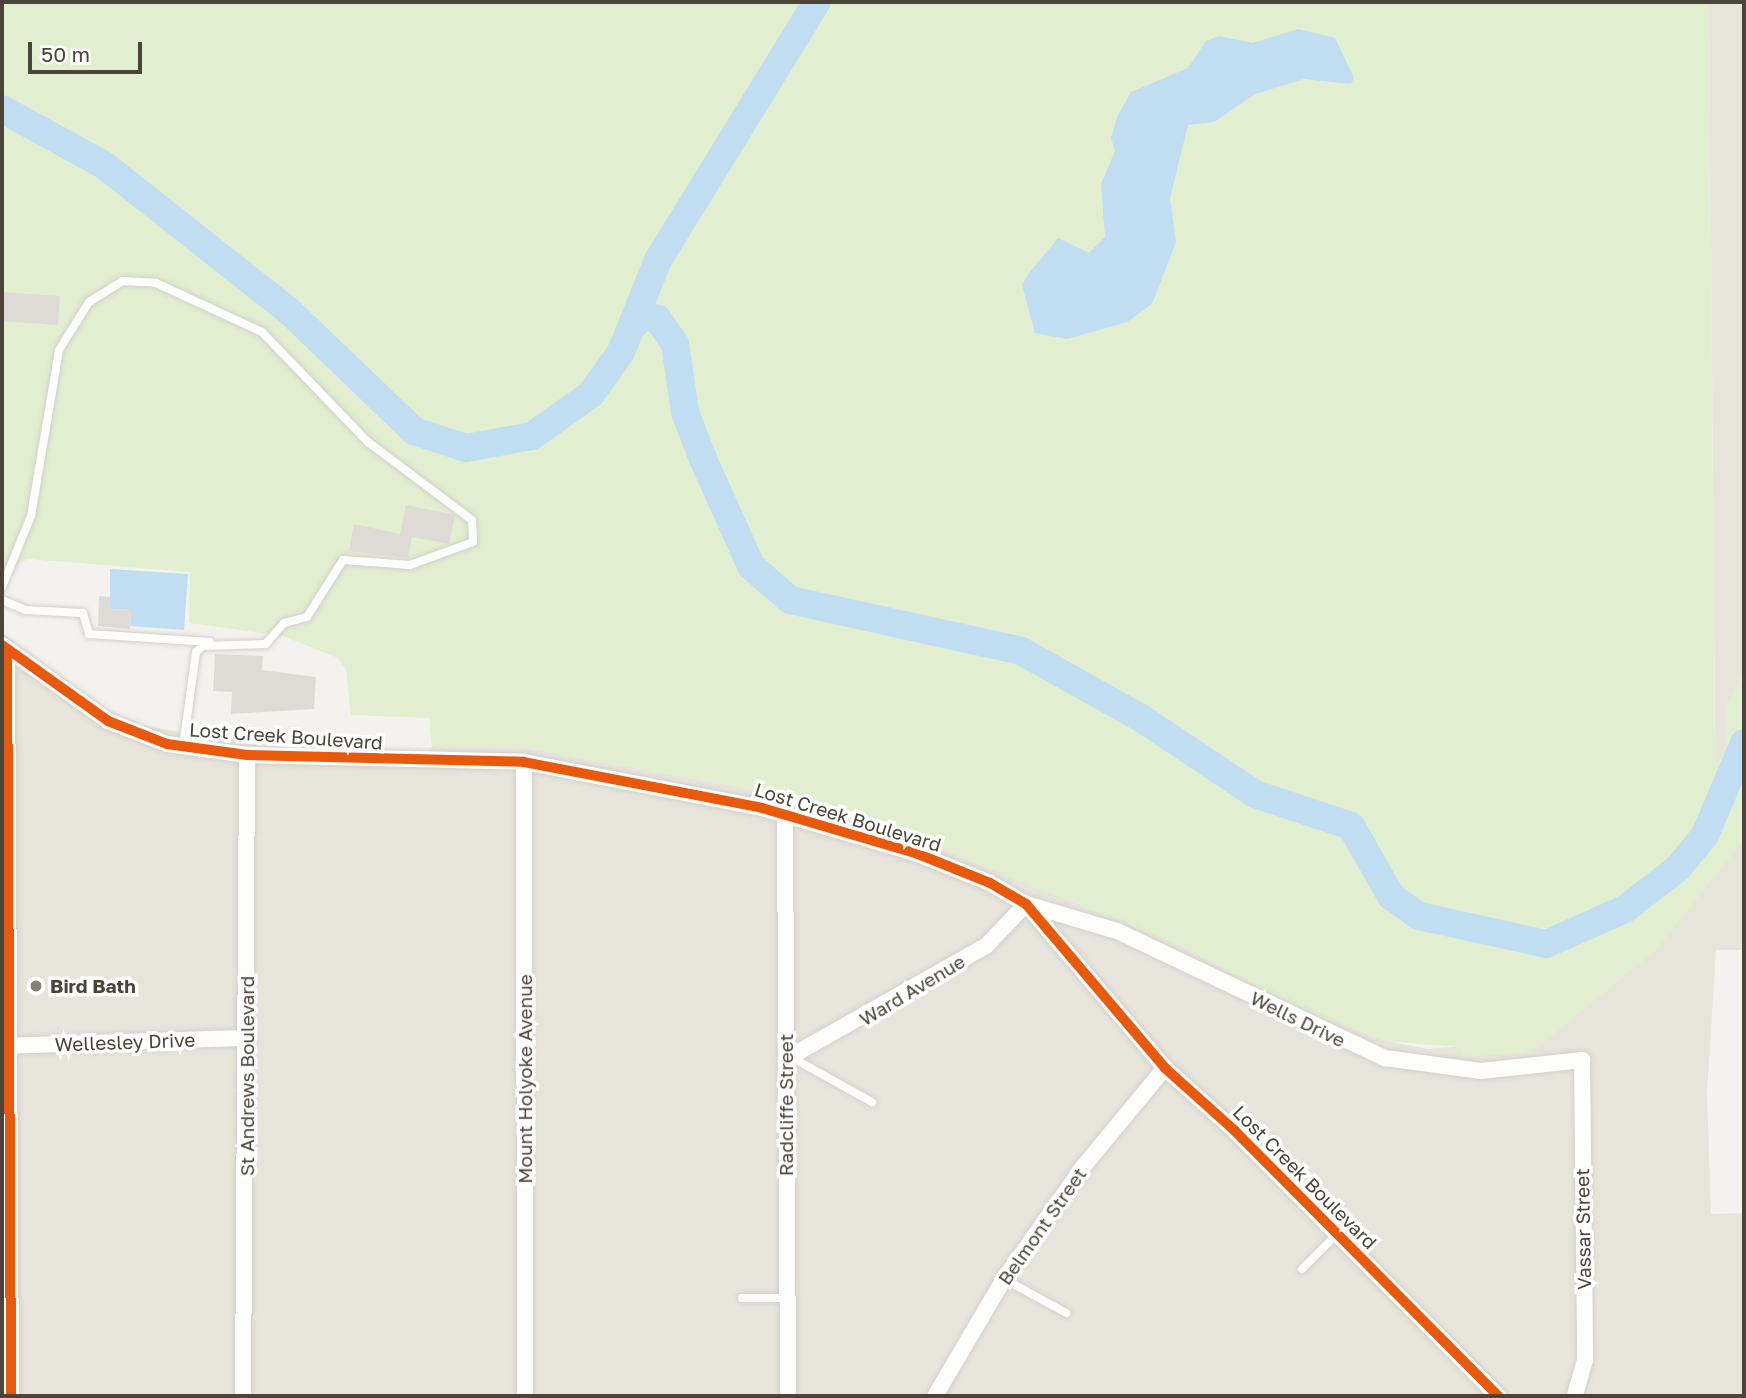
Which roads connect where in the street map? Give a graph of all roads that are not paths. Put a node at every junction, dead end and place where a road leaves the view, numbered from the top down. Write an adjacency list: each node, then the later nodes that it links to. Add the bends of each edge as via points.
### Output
1 (2, 587): 3 (lane, via 32,516 59,350 89,302 122,281 156,283 262,332 368,442 472,520 473,542 411,565 343,560 307,617 284,623 266,644)
2 (2, 600): 3 (lane, via 25,610 83,613 89,634)
3 (211, 642): 5 (lane, via 196,652)
4 (4, 647): 5 (street, Lost Creek Boulevard, via 108,721); 11 (street)
5 (183, 747): 6 (street, Lost Creek Boulevard)
6 (247, 755): 7 (street, Lost Creek Boulevard); 10 (street, St Andrews Boulevard)
7 (524, 762): 8 (street, Lost Creek Boulevard); 24 (street, Mount Holyoke Avenue)
8 (785, 815): 9 (street, Lost Creek Boulevard, via 929,858); 12 (street, Radcliffe Street)
9 (1026, 904): 12 (street, Ward Avenue, via 986,946); 13 (street, Wells Drive, via 1118,932 1385,1058 1482,1071); 14 (street, Lost Creek Boulevard)
10 (248, 1038): 11 (street, Wellesley Drive); 23 (street, St Andrews Boulevard)
11 (4, 1046): 22 (street)
12 (788, 1058): 15 (lane); 20 (street, Radcliffe Street)
13 (1582, 1060): 28 (street, Vassar Street, via 1585,1360)
14 (1165, 1068): 16 (street, Lost Creek Boulevard); 18 (street, Belmont Street, via 1083,1167)
15 (872, 1102)
16 (1337, 1234): 17 (lane); 27 (street, Lost Creek Boulevard)
17 (1302, 1269)
18 (1004, 1279): 21 (lane); 26 (street, Belmont Street)
19 (742, 1298): 20 (lane)
20 (787, 1298): 25 (street, Radcliffe Street)
21 (1066, 1313)
22 (11, 1396)
23 (243, 1396)
24 (525, 1396)
25 (788, 1396)
26 (935, 1396)
27 (1498, 1396)
28 (1575, 1396)

